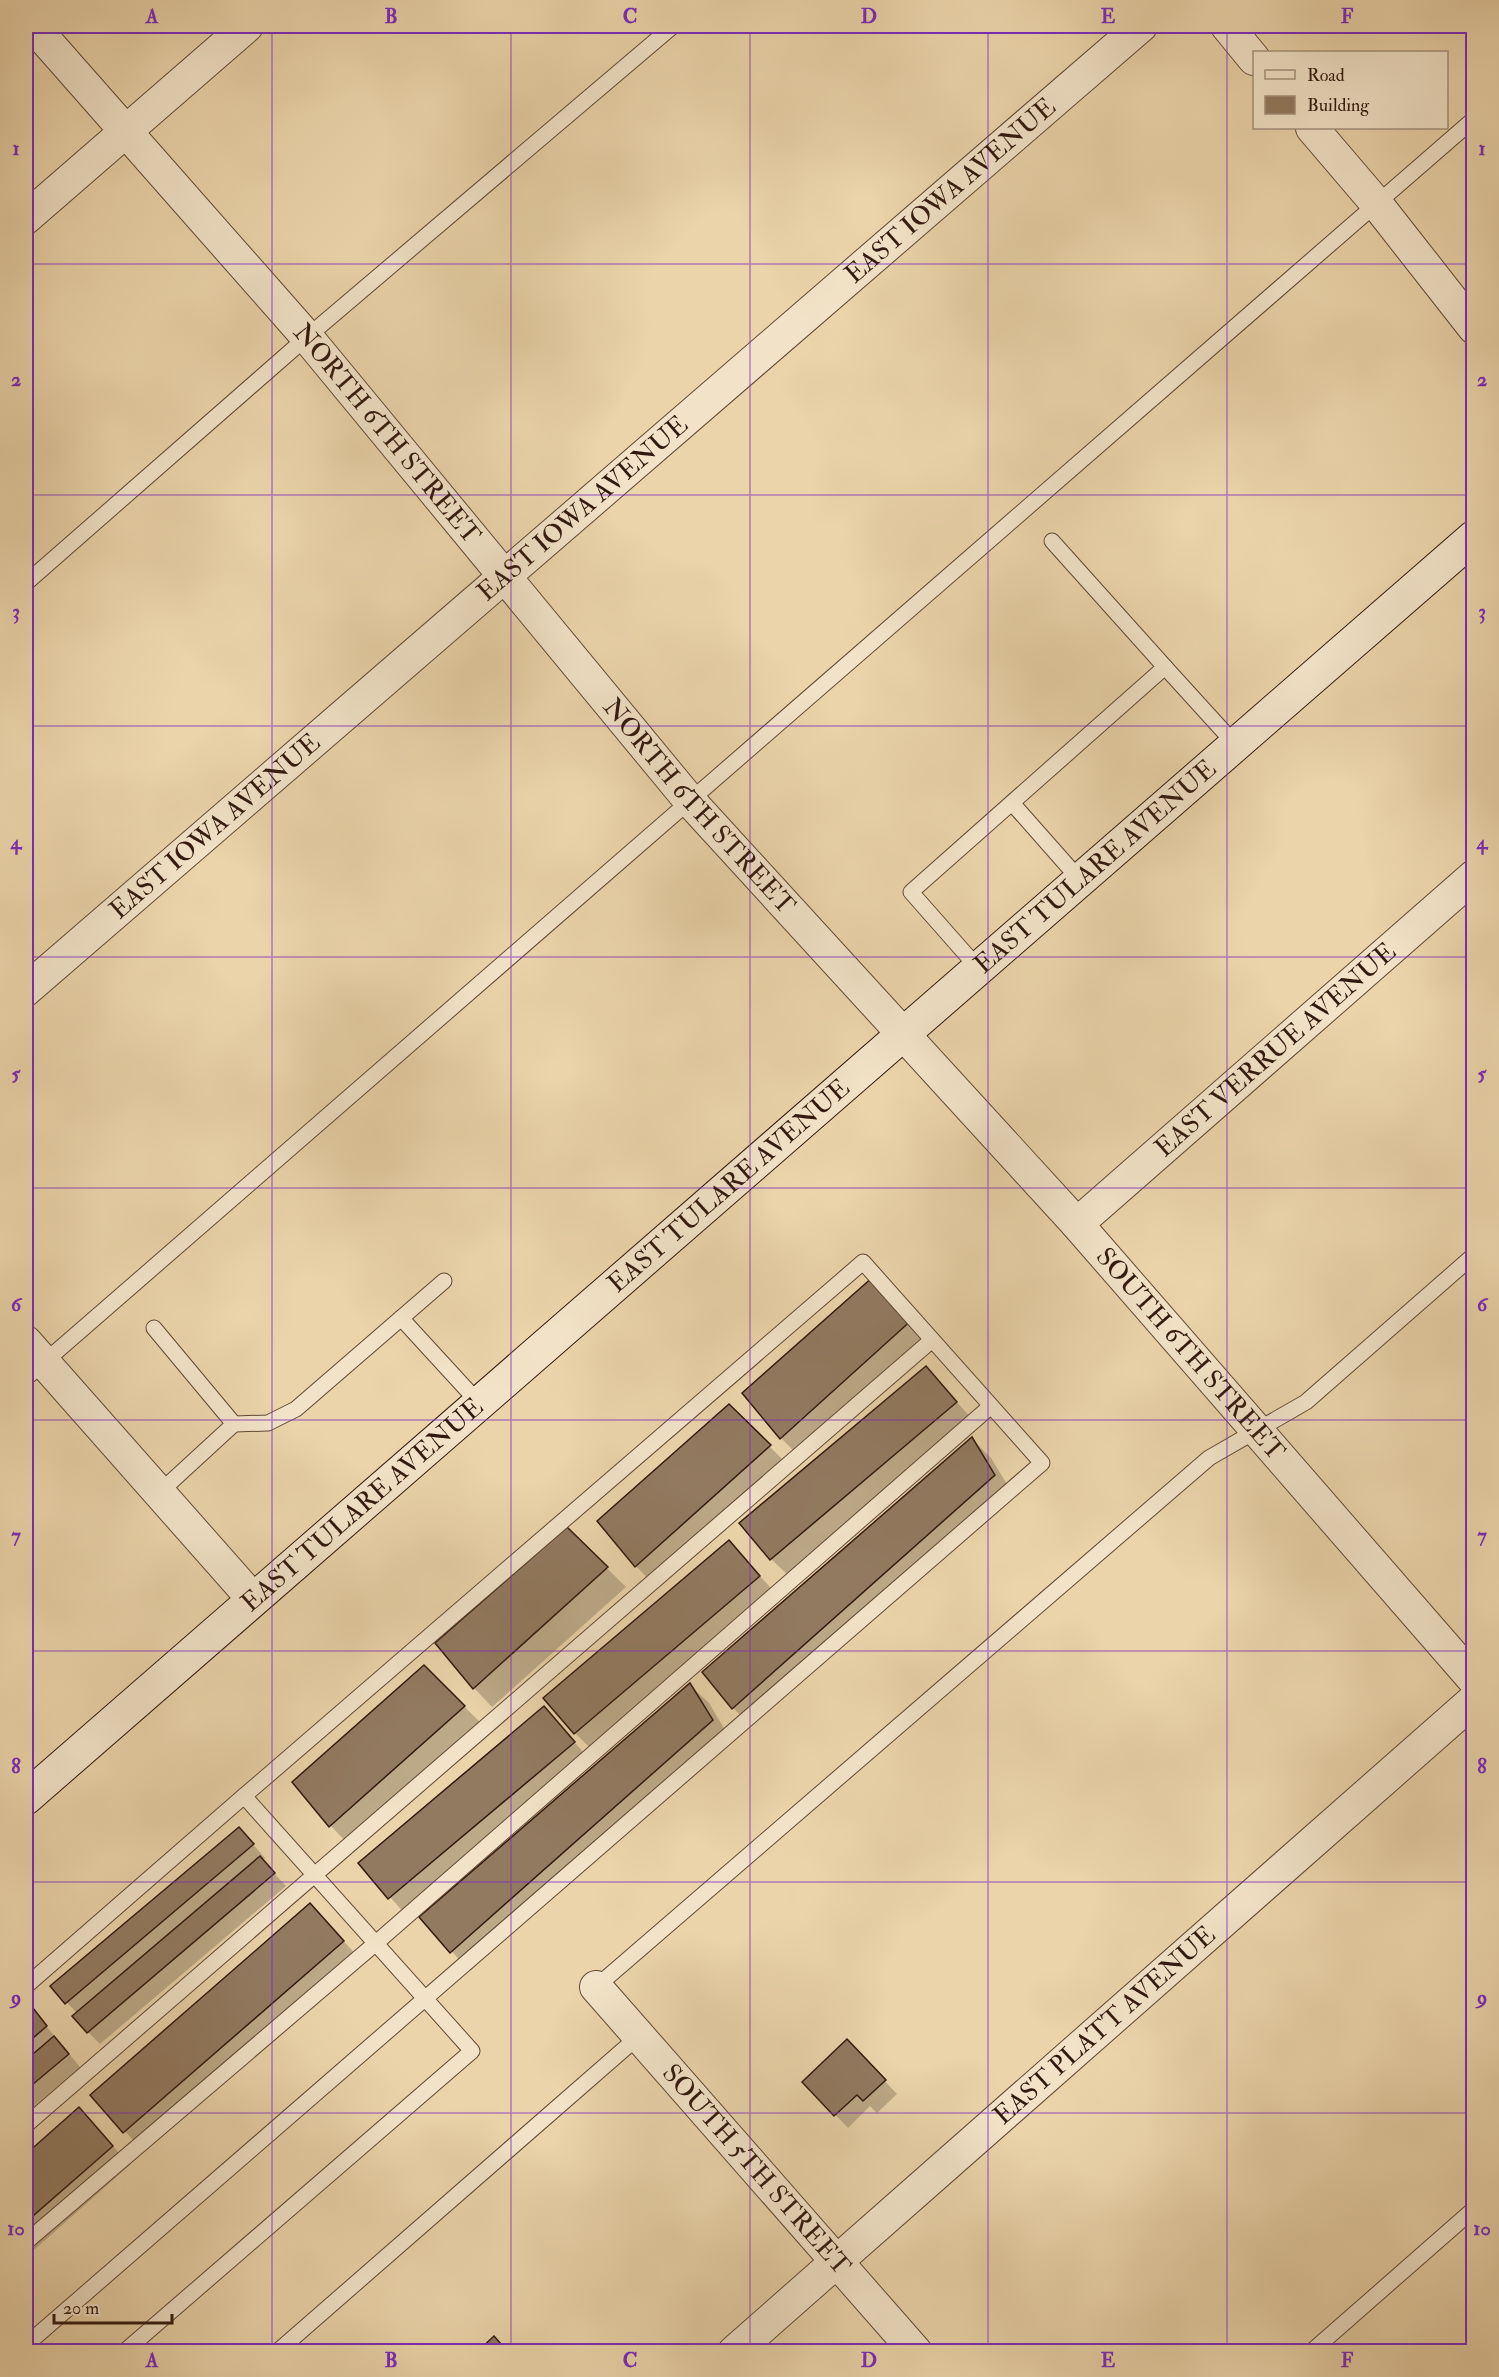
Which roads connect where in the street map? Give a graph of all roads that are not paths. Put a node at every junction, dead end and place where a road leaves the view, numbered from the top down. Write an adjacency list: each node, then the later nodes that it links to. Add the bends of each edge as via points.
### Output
1 (33, 26): 9 (street, NORTH 6TH STREET)
2 (247, 26): 9 (street)
3 (673, 26): 13 (lane)
4 (1141, 26): 16 (street, EAST IOWA AVENUE)
5 (1227, 26): 6 (street)
6 (1253, 58)
7 (1473, 119): 10 (lane)
8 (1313, 129): 10 (street)
9 (125, 132): 11 (street); 13 (street, NORTH 6TH STREET)
10 (1376, 204): 12 (street); 20 (lane)
11 (26, 218)
12 (1473, 328)
13 (307, 337): 16 (street, NORTH 6TH STREET); 17 (lane)
14 (1473, 537): 19 (main road, EAST TULARE AVENUE)
15 (1052, 541): 18 (lane)
16 (505, 574): 20 (street, NORTH 6TH STREET); 25 (street, EAST IOWA AVENUE)
17 (26, 584)
18 (1165, 667): 19 (lane); 21 (lane)
19 (1235, 744): 23 (main road, EAST TULARE AVENUE)
20 (690, 801): 26 (street, NORTH 6TH STREET); 33 (lane)
21 (1012, 803): 23 (lane); 24 (lane, via 911,892)
22 (1473, 876): 27 (street, EAST VERRUE AVENUE)
23 (1080, 880): 24 (main road, EAST TULARE AVENUE)
24 (978, 968): 26 (main road, EAST TULARE AVENUE)
25 (26, 990)
26 (904, 1033): 27 (street, SOUTH 6TH STREET); 34 (main road, EAST TULARE AVENUE)
27 (1077, 1224): 37 (street, SOUTH 6TH STREET)
28 (1473, 1255): 37 (lane, via 1306,1402)
29 (444, 1281): 30 (lane)
30 (401, 1318): 34 (lane); 36 (lane, via 296,1409 268,1423)
31 (154, 1328): 36 (lane)
32 (932, 1340): 35 (lane); 42 (lane, via 863,1262); 44 (lane)
33 (32, 1361): 38 (street)
34 (478, 1403): 39 (main road, EAST TULARE AVENUE)
35 (991, 1406): 45 (lane); 48 (lane, via 1042,1463)
36 (234, 1424): 38 (lane)
37 (1257, 1431): 40 (street, SOUTH 6TH STREET); 47 (lane, via 1209,1458)
38 (160, 1492): 39 (street)
39 (254, 1599): 43 (main road, EAST TULARE AVENUE)
40 (1473, 1680)
41 (1473, 1700): 53 (street, EAST PLATT AVENUE)
42 (244, 1796): 44 (lane); 46 (lane)
43 (26, 1798)
44 (315, 1875): 45 (lane); 50 (lane)
45 (376, 1943): 48 (lane); 52 (lane)
46 (26, 1986)
47 (596, 1987): 49 (street, SOUTH 5TH STREET)
48 (426, 1999): 54 (lane); 55 (lane, via 472,2051)
49 (639, 2036): 53 (street, SOUTH 5TH STREET); 56 (lane)
50 (26, 2125)
51 (1473, 2210): 59 (lane)
52 (26, 2242)
53 (838, 2262): 57 (street, EAST PLATT AVENUE); 58 (street, SOUTH 5TH STREET)
54 (26, 2345)
55 (124, 2352)
56 (278, 2352)
57 (734, 2352)
58 (916, 2352)
59 (1311, 2352)

